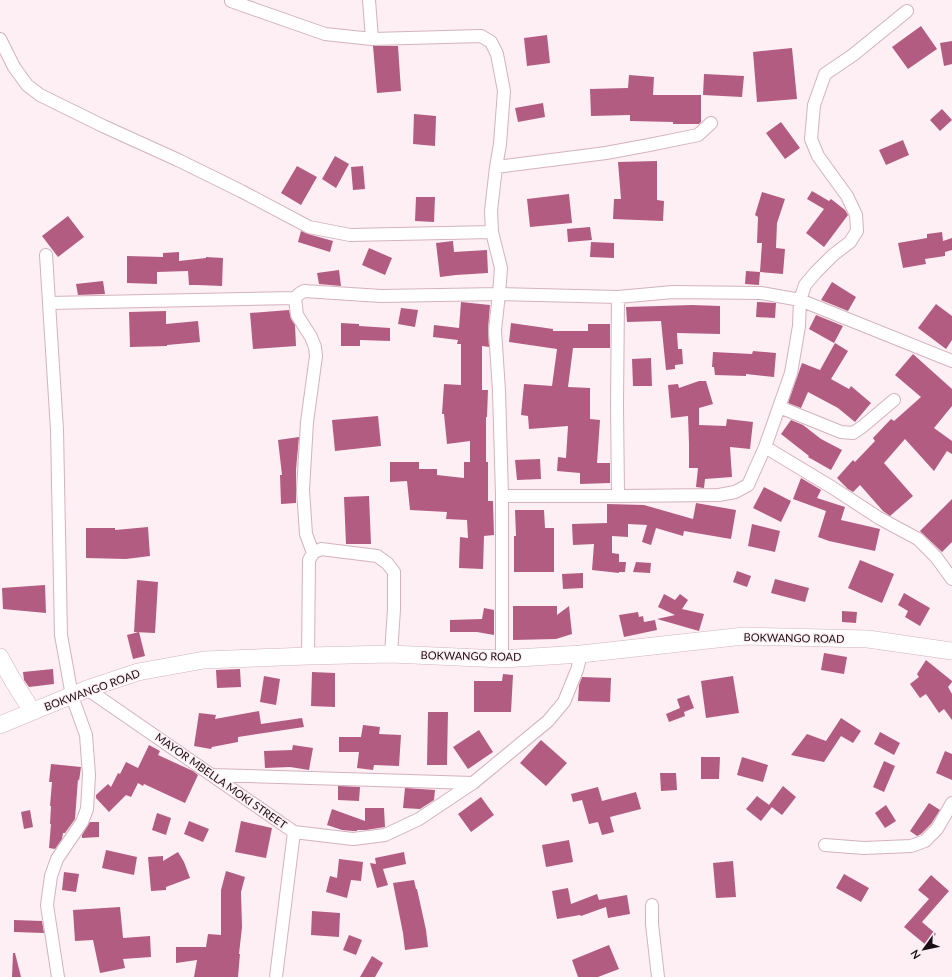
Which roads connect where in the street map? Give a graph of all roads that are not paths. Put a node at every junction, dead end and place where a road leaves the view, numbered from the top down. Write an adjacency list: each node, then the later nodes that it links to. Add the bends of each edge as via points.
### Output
1 (369, 0): 6 (street)
2 (231, 1): 3 (street)
3 (251, 4): 6 (street, via 325,34)
4 (907, 11): 14 (street, via 825,74 814,105 811,139 818,156 847,196 856,215 857,231 850,242 833,255 805,285)
5 (0, 39): 9 (street, via 14,67 27,85 40,95 241,191 309,227 350,235)
6 (372, 39): 8 (street, via 481,36 491,42 497,54 504,91)
7 (711, 123): 8 (street, via 698,135 606,153)
8 (496, 167): 9 (street, via 491,211)
9 (492, 232): 11 (street, via 501,268)
10 (46, 255): 15 (street)
11 (499, 294): 12 (street); 13 (street, via 381,296 304,291); 20 (street, via 495,330)
12 (618, 297): 14 (street, via 673,292 761,293); 21 (street)
13 (295, 298): 15 (street); 22 (street, via 297,315 311,337 316,356 307,422 303,490 306,534)
14 (800, 300): 16 (street); 18 (street, via 800,326 791,373)
15 (49, 303): 31 (street, via 57,430 61,635)
16 (952, 361)
17 (894, 400): 18 (street, via 853,433 841,432)
18 (779, 407): 19 (street)
19 (765, 447): 21 (street, via 748,485 736,492 719,495); 23 (street, via 879,518 918,539 936,557)
20 (502, 496): 21 (street); 29 (street)
21 (618, 496)
22 (313, 553): 25 (street, via 321,549 377,556 391,568 394,572); 27 (street, via 309,560)
23 (952, 579)
24 (952, 651): 26 (street, BOKWANGO ROAD, via 868,639 744,636)
25 (391, 654): 27 (street, BOKWANGO ROAD); 29 (street, BOKWANGO ROAD)
26 (581, 654): 29 (street, BOKWANGO ROAD); 35 (street, via 578,670 564,702 548,720)
27 (308, 656): 30 (street, BOKWANGO ROAD, via 204,660 138,672)
28 (0, 657): 32 (street)
29 (502, 659)
30 (87, 689): 31 (street, BOKWANGO ROAD); 34 (street, MAYOR MBELLA MOKI STREET)
31 (72, 696): 32 (street, BOKWANGO ROAD); 40 (street, via 86,735 89,775 87,809 82,822 57,859 51,876 47,904)
32 (32, 711): 33 (street, BOKWANGO ROAD)
33 (0, 725)
34 (212, 775): 35 (street); 37 (street, MAYOR MBELLA MOKI STREET)
35 (473, 783): 37 (street, via 419,819 385,835 353,839)
36 (952, 803): 38 (street, via 938,829 925,841 911,846 864,848)
37 (294, 832): 41 (street, MAYOR MBELLA MOKI STREET)
38 (825, 845)
39 (652, 905): 42 (street)
40 (58, 977)
41 (276, 977)
42 (658, 977)

